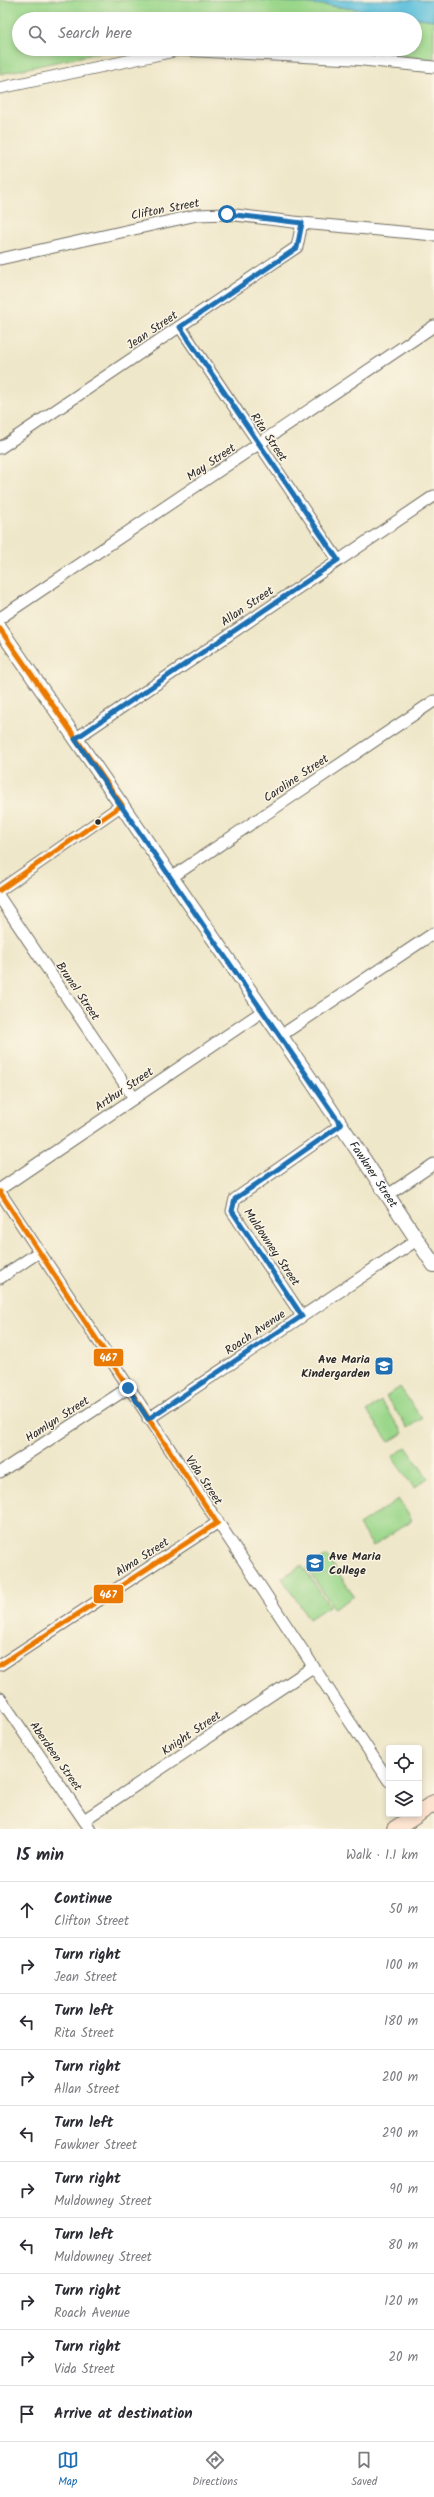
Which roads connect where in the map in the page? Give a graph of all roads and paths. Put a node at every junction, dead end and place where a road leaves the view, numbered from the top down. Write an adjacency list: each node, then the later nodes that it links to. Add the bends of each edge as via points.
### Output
1 (151, 56): 4 (street)
2 (295, 56): 3 (street)
3 (434, 67)
4 (0, 88)
5 (302, 223): 6 (street, Clifton Street); 7 (street, Clifton Street, via 227,214 197,215); 9 (street, Jean Street, via 297,248)
6 (434, 235)
7 (0, 259)
8 (434, 326): 10 (street, May Street)
9 (180, 327): 10 (street, Rita Street); 11 (street, Jean Street)
10 (259, 445): 13 (street, Rita Street); 14 (street, May Street)
11 (0, 448)
12 (434, 496): 13 (street, Allan Street)
13 (338, 560): 17 (street, Allan Street)
14 (0, 618)
15 (0, 629): 17 (street, Fawkner Street)
16 (434, 701): 19 (street, Caroline Street)
17 (75, 739): 18 (street, Fawkner Street)
18 (122, 805): 19 (street, Fawkner Street); 20 (street)
19 (172, 877): 23 (street, Fawkner Street)
20 (0, 890)
21 (0, 898): 25 (street, Brunel Street)
22 (434, 933): 24 (street)
23 (263, 1012): 24 (street, Fawkner Street); 25 (street, Arthur Street)
24 (280, 1036): 26 (street, Fawkner Street)
25 (134, 1098): 28 (street, Arthur Street)
26 (341, 1125): 29 (street, Fawkner Street); 34 (street, Muldowney Street, via 235,1199 232,1211)
27 (434, 1164): 29 (street)
28 (0, 1190): 31 (street, Vida Street)
29 (388, 1195): 30 (street, Fawkner Street)
30 (417, 1240): 32 (street, Fawkner Street); 34 (street, Roach Avenue)
31 (39, 1252): 33 (street); 35 (street, Vida Street)
32 (434, 1265)
33 (0, 1278)
34 (302, 1316): 36 (street, Roach Avenue)
35 (128, 1388): 36 (street, Vida Street); 37 (street, Hamlyn Street)
36 (148, 1419): 38 (street, Vida Street)
37 (0, 1472)
38 (217, 1523): 39 (street, Alma Street); 40 (street, Vida Street)
39 (0, 1666)
40 (313, 1667): 42 (street, Vida Street); 46 (street, Knight Street)
41 (0, 1698): 46 (street, Aberdeen Street)
42 (386, 1776)
43 (434, 1803): 44 (main road)
44 (422, 1811)
45 (412, 1817): 47 (main road)
46 (87, 1824)
47 (395, 1829)

